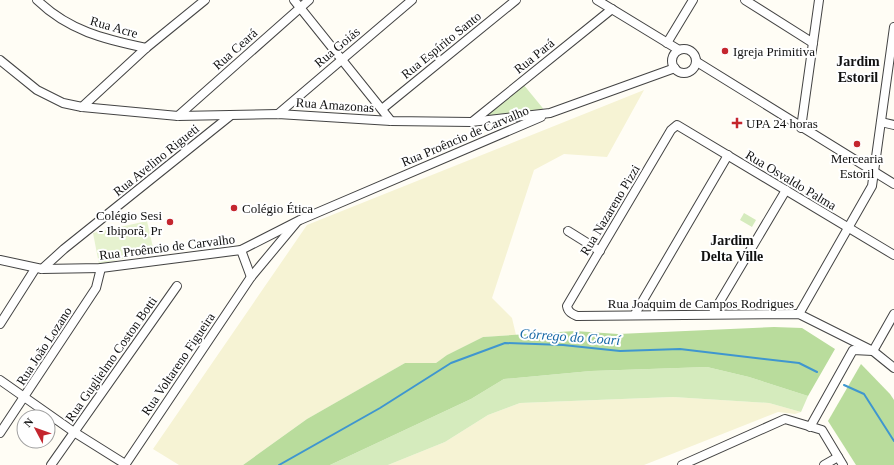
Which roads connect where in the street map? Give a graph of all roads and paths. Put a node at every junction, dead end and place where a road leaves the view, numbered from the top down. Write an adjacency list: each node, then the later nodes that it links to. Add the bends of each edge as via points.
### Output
1 (37, 0): 15 (street, Rua Acre, via 88,34)
2 (205, 0): 15 (street)
3 (309, 0): 10 (street, Rua Ceará)
4 (412, 0): 18 (street, Rua Goiás)
5 (516, 0): 23 (street, Rua Espírito Santo)
6 (597, 0): 11 (street)
7 (693, 0): 13 (street)
8 (745, 0): 14 (street)
9 (819, 0): 14 (street)
10 (297, 3): 18 (street); 26 (street, Rua Ceará)
11 (612, 9): 13 (street); 29 (street, Rua Pará)
12 (894, 27): 17 (street)
13 (668, 43): 16 (street)
14 (813, 43): 33 (street)
15 (146, 48): 22 (street)
16 (679, 50): 20 (street, via 688,49 693,52); 21 (street, via 672,58)
17 (892, 58): 30 (street)
18 (342, 59): 23 (street); 25 (street, Rua Goiás)
19 (0, 60): 22 (street, Rua Amazonas, via 37,90 63,102)
20 (697, 62): 21 (street, via 693,69 686,73); 33 (street)
21 (675, 68): 24 (street, Rua Amazonas)
22 (82, 107): 26 (street, Rua Amazonas)
23 (382, 109): 28 (street)
24 (550, 113): 29 (street, Rua Amazonas); 38 (street, Rua Proêncio de Carvalho)
25 (278, 114): 27 (street, Rua Amazonas); 28 (street, Rua Amazonas)
26 (178, 116): 27 (street, Rua Amazonas)
27 (230, 116): 46 (street, Rua Avelino Rigueti)
28 (391, 121): 29 (street, Rua Amazonas)
29 (471, 122)
30 (881, 122): 31 (street); 35 (street)
31 (894, 125)
32 (677, 126): 34 (street, Rua Osvaldo Palma); 42 (street, Rua Nazareno Pizzi, via 671,130)
33 (801, 128): 35 (street)
34 (728, 155): 37 (street, Rua Osvaldo Palma); 51 (street)
35 (874, 172): 36 (street); 39 (street, via 872,186)
36 (894, 184)
37 (786, 190): 39 (street, Rua Osvaldo Palma); 50 (street)
38 (300, 220): 41 (street, Rua Proêncio de Carvalho); 47 (street, Rua Voltareno Figueira)
39 (848, 228): 43 (street, Rua Osvaldo Palma); 52 (street)
40 (568, 231): 42 (street)
41 (241, 250): 45 (street, Rua Proêncio de Carvalho); 47 (street)
42 (600, 251): 49 (street, Rua Nazareno Pizzi, via 570,300)
43 (894, 255)
44 (0, 260): 46 (street, Rua Proêncio de Carvalho)
45 (101, 268): 46 (street, Rua Proêncio de Carvalho); 58 (street, Rua João Lozano, via 96,288)
46 (38, 269): 54 (street, Rua Avelino Rigueti)
47 (251, 277): 63 (street, Rua Voltareno Figueira)
48 (177, 286): 60 (street, Rua Guglielmo Coston Botti)
49 (568, 310): 51 (street, Rua Joaquim de Campos Rodrigues, via 577,316)
50 (713, 313): 51 (street, Rua Joaquim de Campos Rodrigues); 52 (street, Rua Joaquim de Campos Rodrigues)
51 (635, 314)
52 (799, 314): 55 (street, Rua Joaquim de Campos Rodrigues)
53 (894, 314): 55 (street)
54 (0, 324)
55 (872, 351): 56 (street, Rua Joaquim de Campos Rodrigues); 59 (street, via 853,350)
56 (894, 368)
57 (0, 380): 58 (street)
58 (24, 398): 60 (street); 61 (street, Rua João Lozano)
59 (810, 427): 62 (street, via 822,430); 64 (street, via 785,419)
60 (74, 432): 63 (street); 65 (street, Rua Guglielmo Coston Botti)
61 (0, 433)
62 (838, 457): 66 (street); 67 (street)
63 (125, 464)
64 (685, 464)
65 (51, 465)
66 (824, 465)
67 (843, 465)

